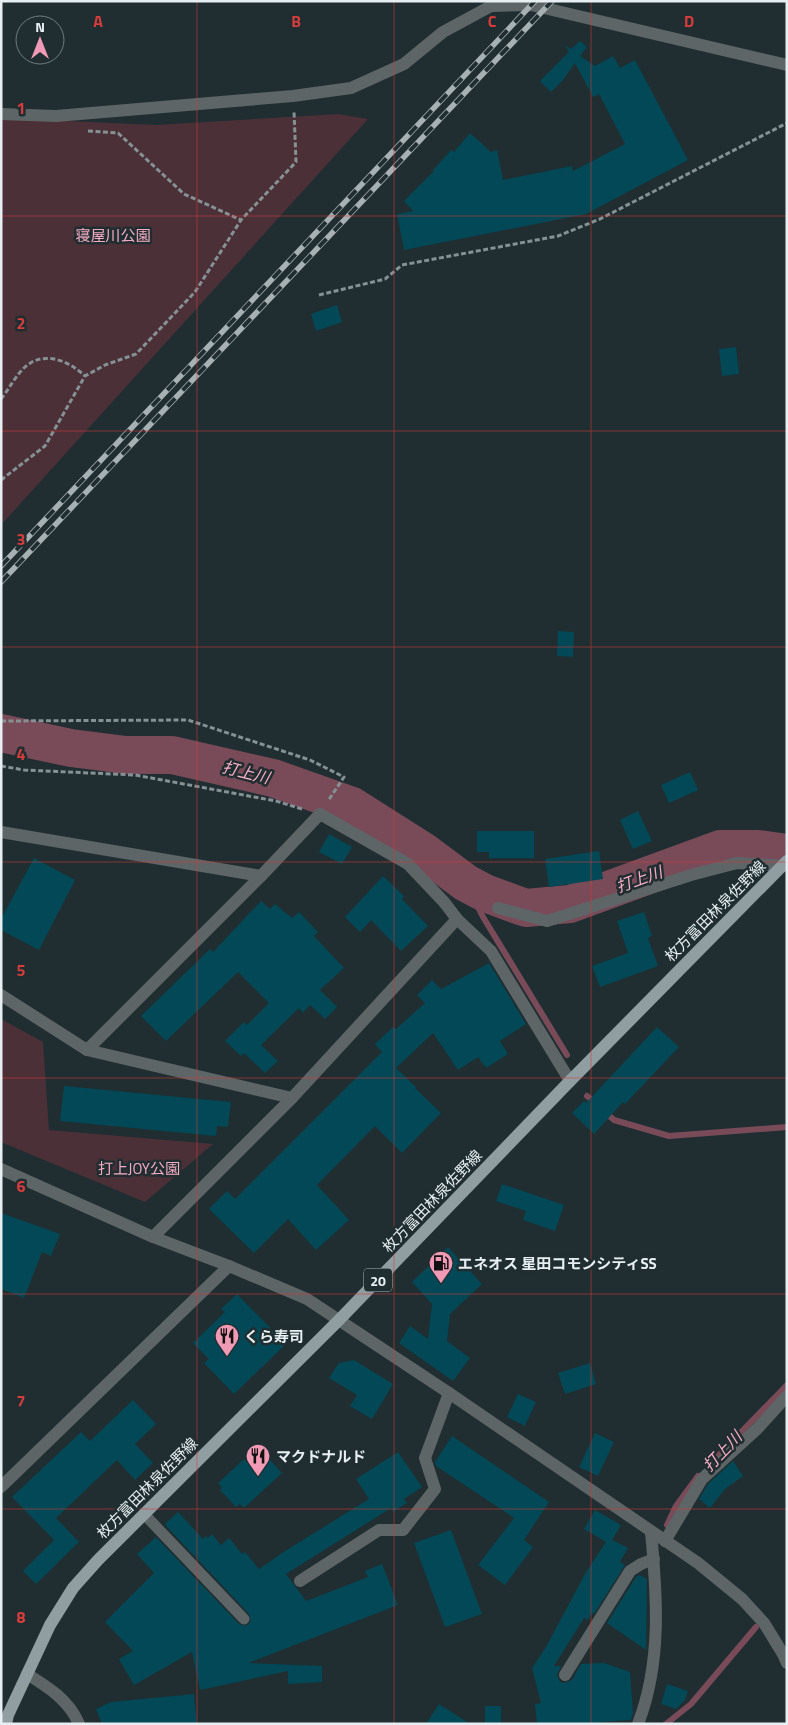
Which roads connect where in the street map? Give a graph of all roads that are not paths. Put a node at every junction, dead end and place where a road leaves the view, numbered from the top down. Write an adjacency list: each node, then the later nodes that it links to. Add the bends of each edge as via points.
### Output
1 (787, 65): 2 (street, via 531,5 492,6 443,32 404,64 351,88 56,116)
2 (1, 114)
3 (1, 832): 5 (street)
4 (785, 864): 6 (street, via 737,863 548,921); 10 (main road, 枚方富田林泉佐野線 / 20)
5 (261, 876): 7 (street, via 320,814 408,864); 9 (street)
6 (498, 908)
7 (456, 919): 10 (street, via 492,951); 11 (street)
8 (1, 995): 9 (street)
9 (87, 1050): 11 (street)
10 (570, 1081): 15 (main road, 枚方富田林泉佐野線 / 20)
11 (292, 1098): 13 (street)
12 (1, 1169): 13 (street)
13 (153, 1237): 14 (street)
14 (229, 1266): 15 (street, via 307,1300); 18 (street)
15 (339, 1320): 16 (street); 19 (main road, 枚方富田林泉佐野線 / 20)
16 (449, 1393): 20 (street); 23 (street, via 425,1458 435,1489 402,1530 379,1530)
17 (787, 1396): 21 (street, via 757,1429 702,1479)
18 (1, 1488)
19 (144, 1514): 24 (lane); 26 (main road, 枚方富田林泉佐野線 / 20, via 73,1588 50,1625)
20 (651, 1532): 21 (street); 22 (street)
21 (665, 1541): 25 (street, via 698,1563 747,1605 764,1622)
22 (654, 1559): 27 (street, via 630,1571); 30 (street, via 657,1613 654,1669)
23 (300, 1581)
24 (244, 1620)
25 (787, 1663)
26 (27, 1674): 28 (main road, 枚方富田林泉佐野線 / 20); 29 (street, via 55,1692 75,1714)
27 (565, 1675)
28 (5, 1716)
29 (79, 1724)
30 (638, 1724)

